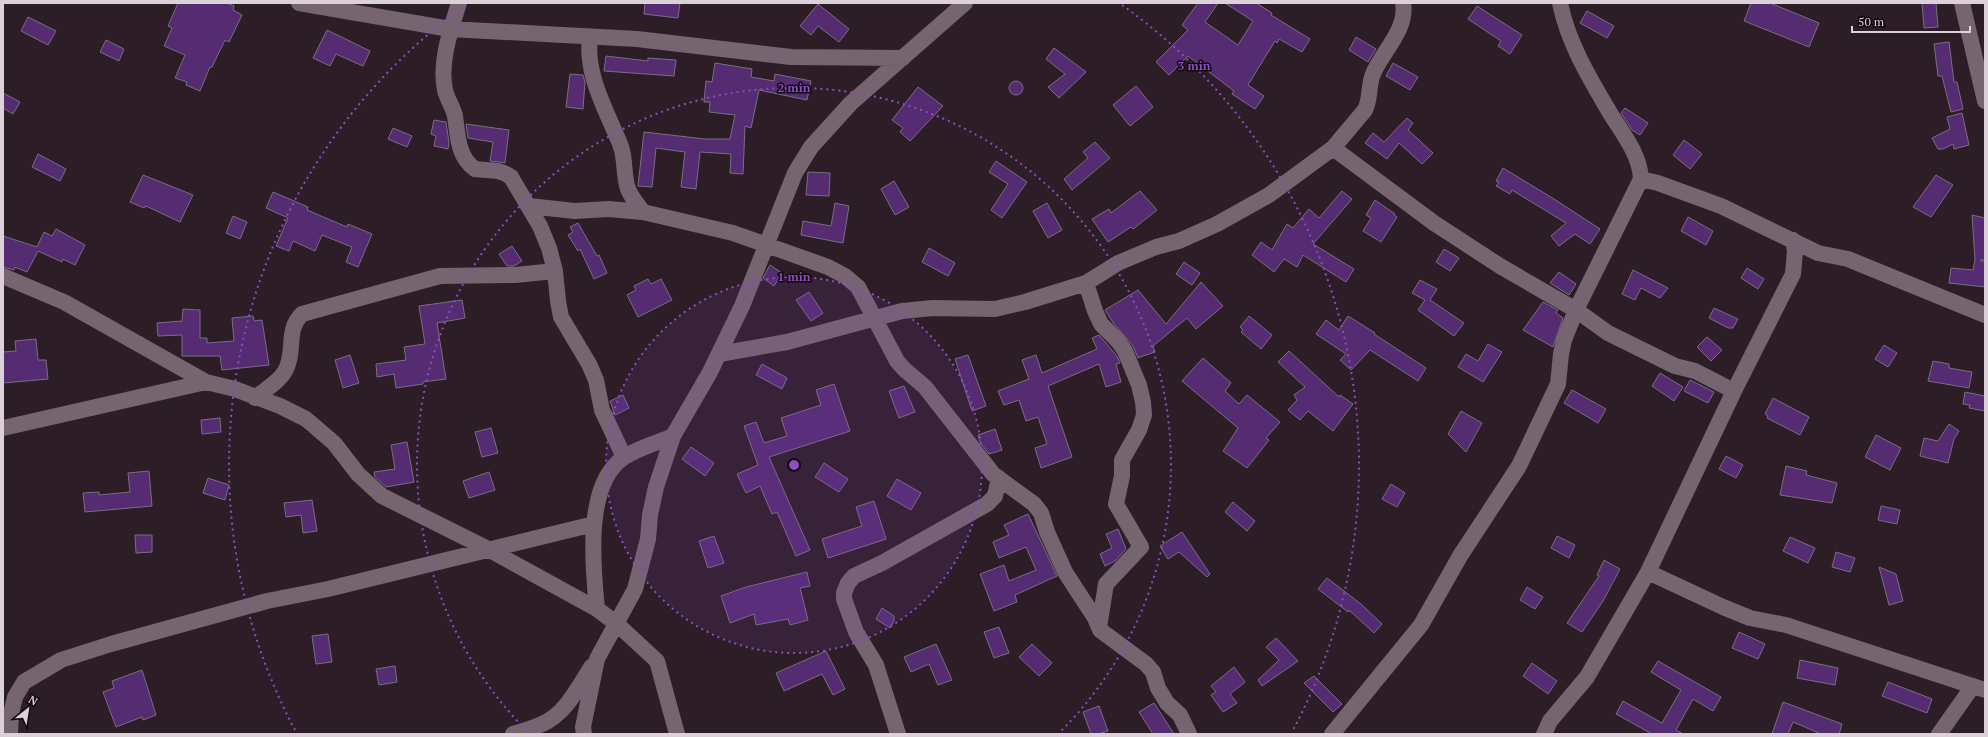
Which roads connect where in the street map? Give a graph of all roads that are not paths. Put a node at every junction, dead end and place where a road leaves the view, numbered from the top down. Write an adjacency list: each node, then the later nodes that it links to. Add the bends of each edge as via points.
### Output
1 (299, 3): 7 (street)
2 (459, 3): 7 (street)
3 (965, 3): 9 (street)
4 (1403, 3): 12 (street, via 1404,9 1398,29 1374,73 1369,103)
5 (1560, 3): 13 (street, via 1564,25 1590,79 1638,160)
6 (1962, 3): 10 (street)
7 (450, 30): 8 (street); 14 (street, via 444,68 445,90 454,115 461,150 474,169 504,171 511,177)
8 (590, 37): 9 (street, via 637,39 791,57); 15 (street, via 588,53 592,72 621,145 628,189)
9 (903, 58): 17 (street, via 851,102 811,147 795,173)
10 (1980, 59): 11 (street)
11 (1985, 101)
12 (1333, 148): 20 (street, via 1269,195 1217,224 1180,241 1156,247 1118,263); 21 (street, via 1434,223 1500,266)
13 (1641, 179): 16 (street, via 1721,206); 21 (street)
14 (529, 206): 15 (street, via 575,211 608,209); 18 (street, via 540,226)
15 (643, 212): 17 (street, via 733,233)
16 (1793, 240): 22 (street, via 1818,253 1848,259); 26 (street, via 1793,274)
17 (766, 246): 23 (street, via 828,267 845,276 858,287); 24 (street)
18 (555, 271): 27 (street, via 515,275 440,276 302,314 292,329 287,368 275,382); 30 (street, via 561,317 589,364 596,380 602,410)
19 (3, 276): 25 (street, via 64,302)
20 (1086, 282): 23 (street, via 996,309 932,308); 37 (street, via 1101,324 1125,351 1139,385 1144,415 1139,430 1122,460 1122,476 1116,504 1141,547 1106,584)
21 (1576, 310): 26 (street, via 1608,334 1675,366 1695,371); 46 (street, via 1564,340 1558,384 1519,466 1460,556 1421,625)
22 (1985, 315)
23 (874, 318): 24 (street, via 787,342); 31 (street, via 897,361 925,387 993,474)
24 (719, 354): 29 (street)
25 (206, 382): 27 (street); 28 (street)
26 (1734, 391): 34 (street)
27 (255, 398): 33 (street, via 280,406 306,419 334,443 358,474 382,496)
28 (3, 428)
29 (673, 436): 30 (street); 36 (street, via 656,487 648,539 635,589)
30 (624, 457): 32 (street, via 616,463 604,481 597,498)
31 (999, 478): 37 (street, via 1034,504 1041,513 1065,572); 44 (street, via 995,496 987,504 854,576 846,588 844,599 856,632 876,665)
32 (594, 524): 33 (street); 35 (street, via 592,562)
33 (488, 549): 35 (street); 40 (street, via 328,589 267,600 61,660 24,682 15,697)
34 (1648, 572): 39 (street, via 1750,618 1786,626); 47 (street, via 1587,677 1550,721)
35 (597, 609): 36 (street)
36 (617, 624): 38 (street); 43 (street, via 657,661)
37 (1099, 627): 45 (street, via 1153,672 1158,688 1167,703 1180,715)
38 (596, 659): 41 (street, via 557,716 543,724); 42 (street, via 583,727)
39 (1979, 688): 48 (street)
40 (10, 734)
41 (513, 734)
42 (584, 734)
43 (677, 734)
44 (898, 734)
45 (1189, 734)
46 (1332, 734)
47 (1544, 734)
48 (1939, 734)

